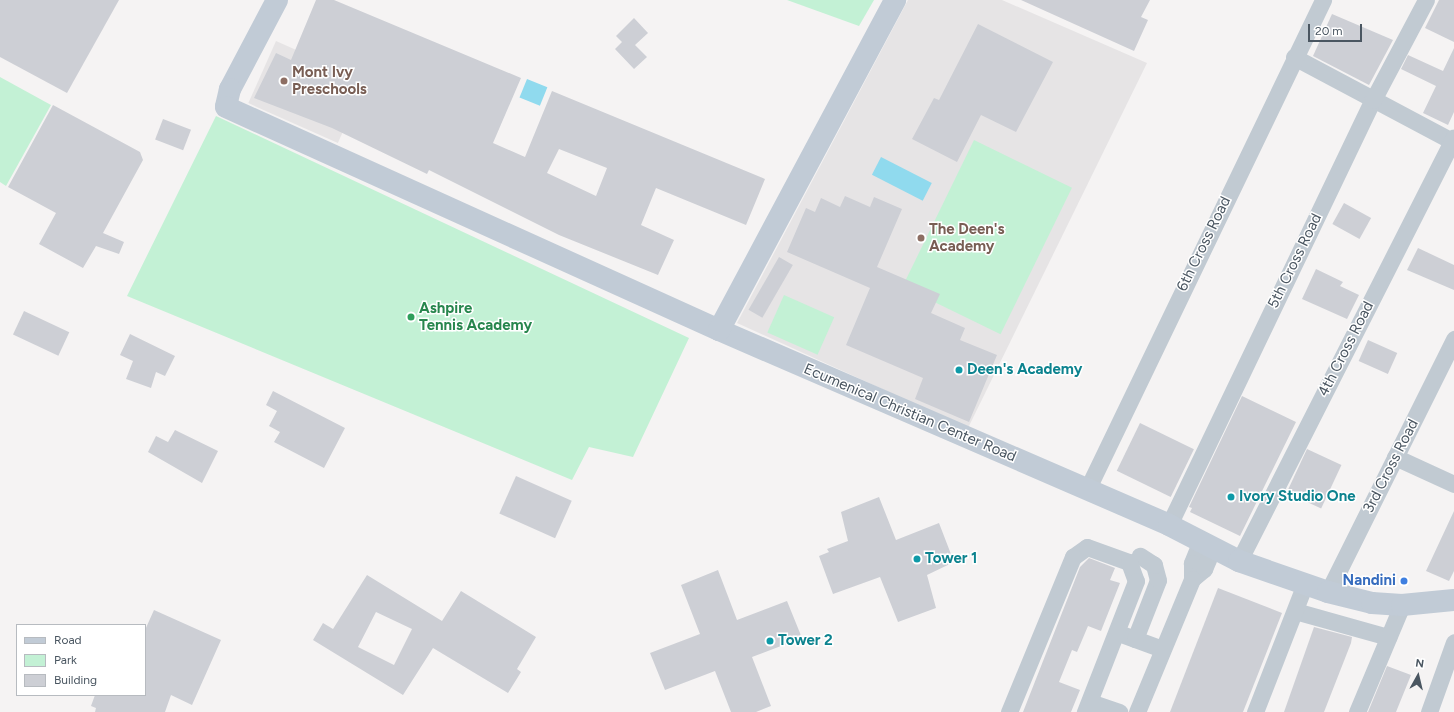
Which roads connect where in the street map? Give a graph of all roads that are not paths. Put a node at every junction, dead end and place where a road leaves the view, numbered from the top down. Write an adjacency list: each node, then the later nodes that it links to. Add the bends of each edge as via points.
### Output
1 (277, 0): 8 (street, Ecumenical Christian Center Road, via 230,89 226,107)
2 (895, 0): 8 (street)
3 (1323, 0): 5 (street, 6th Cross Road)
4 (1426, 0): 6 (street, 5th Cross Road)
5 (1294, 57): 6 (street); 12 (street, 6th Cross Road)
6 (1373, 100): 7 (street); 13 (street, 5th Cross Road)
7 (1453, 140): 16 (street, 4th Cross Road)
8 (719, 330): 12 (street, Ecumenical Christian Center Road)
9 (1454, 339): 10 (street, 3rd Cross Road)
10 (1395, 457): 11 (street); 18 (street, 3rd Cross Road)
11 (1454, 484)
12 (1087, 490): 13 (street, Ecumenical Christian Center Road)
13 (1169, 525): 14 (street, Ecumenical Christian Center Road)
14 (1206, 545): 16 (street, Ecumenical Christian Center Road); 26 (street, via 1192,563 1192,580)
15 (1140, 556): 24 (street, via 1154,565 1158,580)
16 (1239, 561): 17 (street, Ecumenical Christian Center Road)
17 (1305, 584): 18 (street, Ecumenical Christian Center Road); 21 (street)
18 (1328, 592): 20 (street, Ecumenical Christian Center Road, via 1372,603)
19 (1454, 600): 20 (street, Ecumenical Christian Center Road)
20 (1402, 605): 23 (street)
21 (1295, 611): 23 (street); 30 (street)
22 (1117, 632): 24 (street); 27 (street); 28 (street, via 1136,581 1129,562 1087,547 1073,557)
23 (1388, 637): 31 (street)
24 (1135, 639): 26 (street)
25 (1454, 642): 32 (street)
26 (1162, 649): 29 (street)
27 (1100, 709)
28 (1009, 712)
29 (1137, 712)
30 (1255, 712)
31 (1357, 712)
32 (1429, 712)

